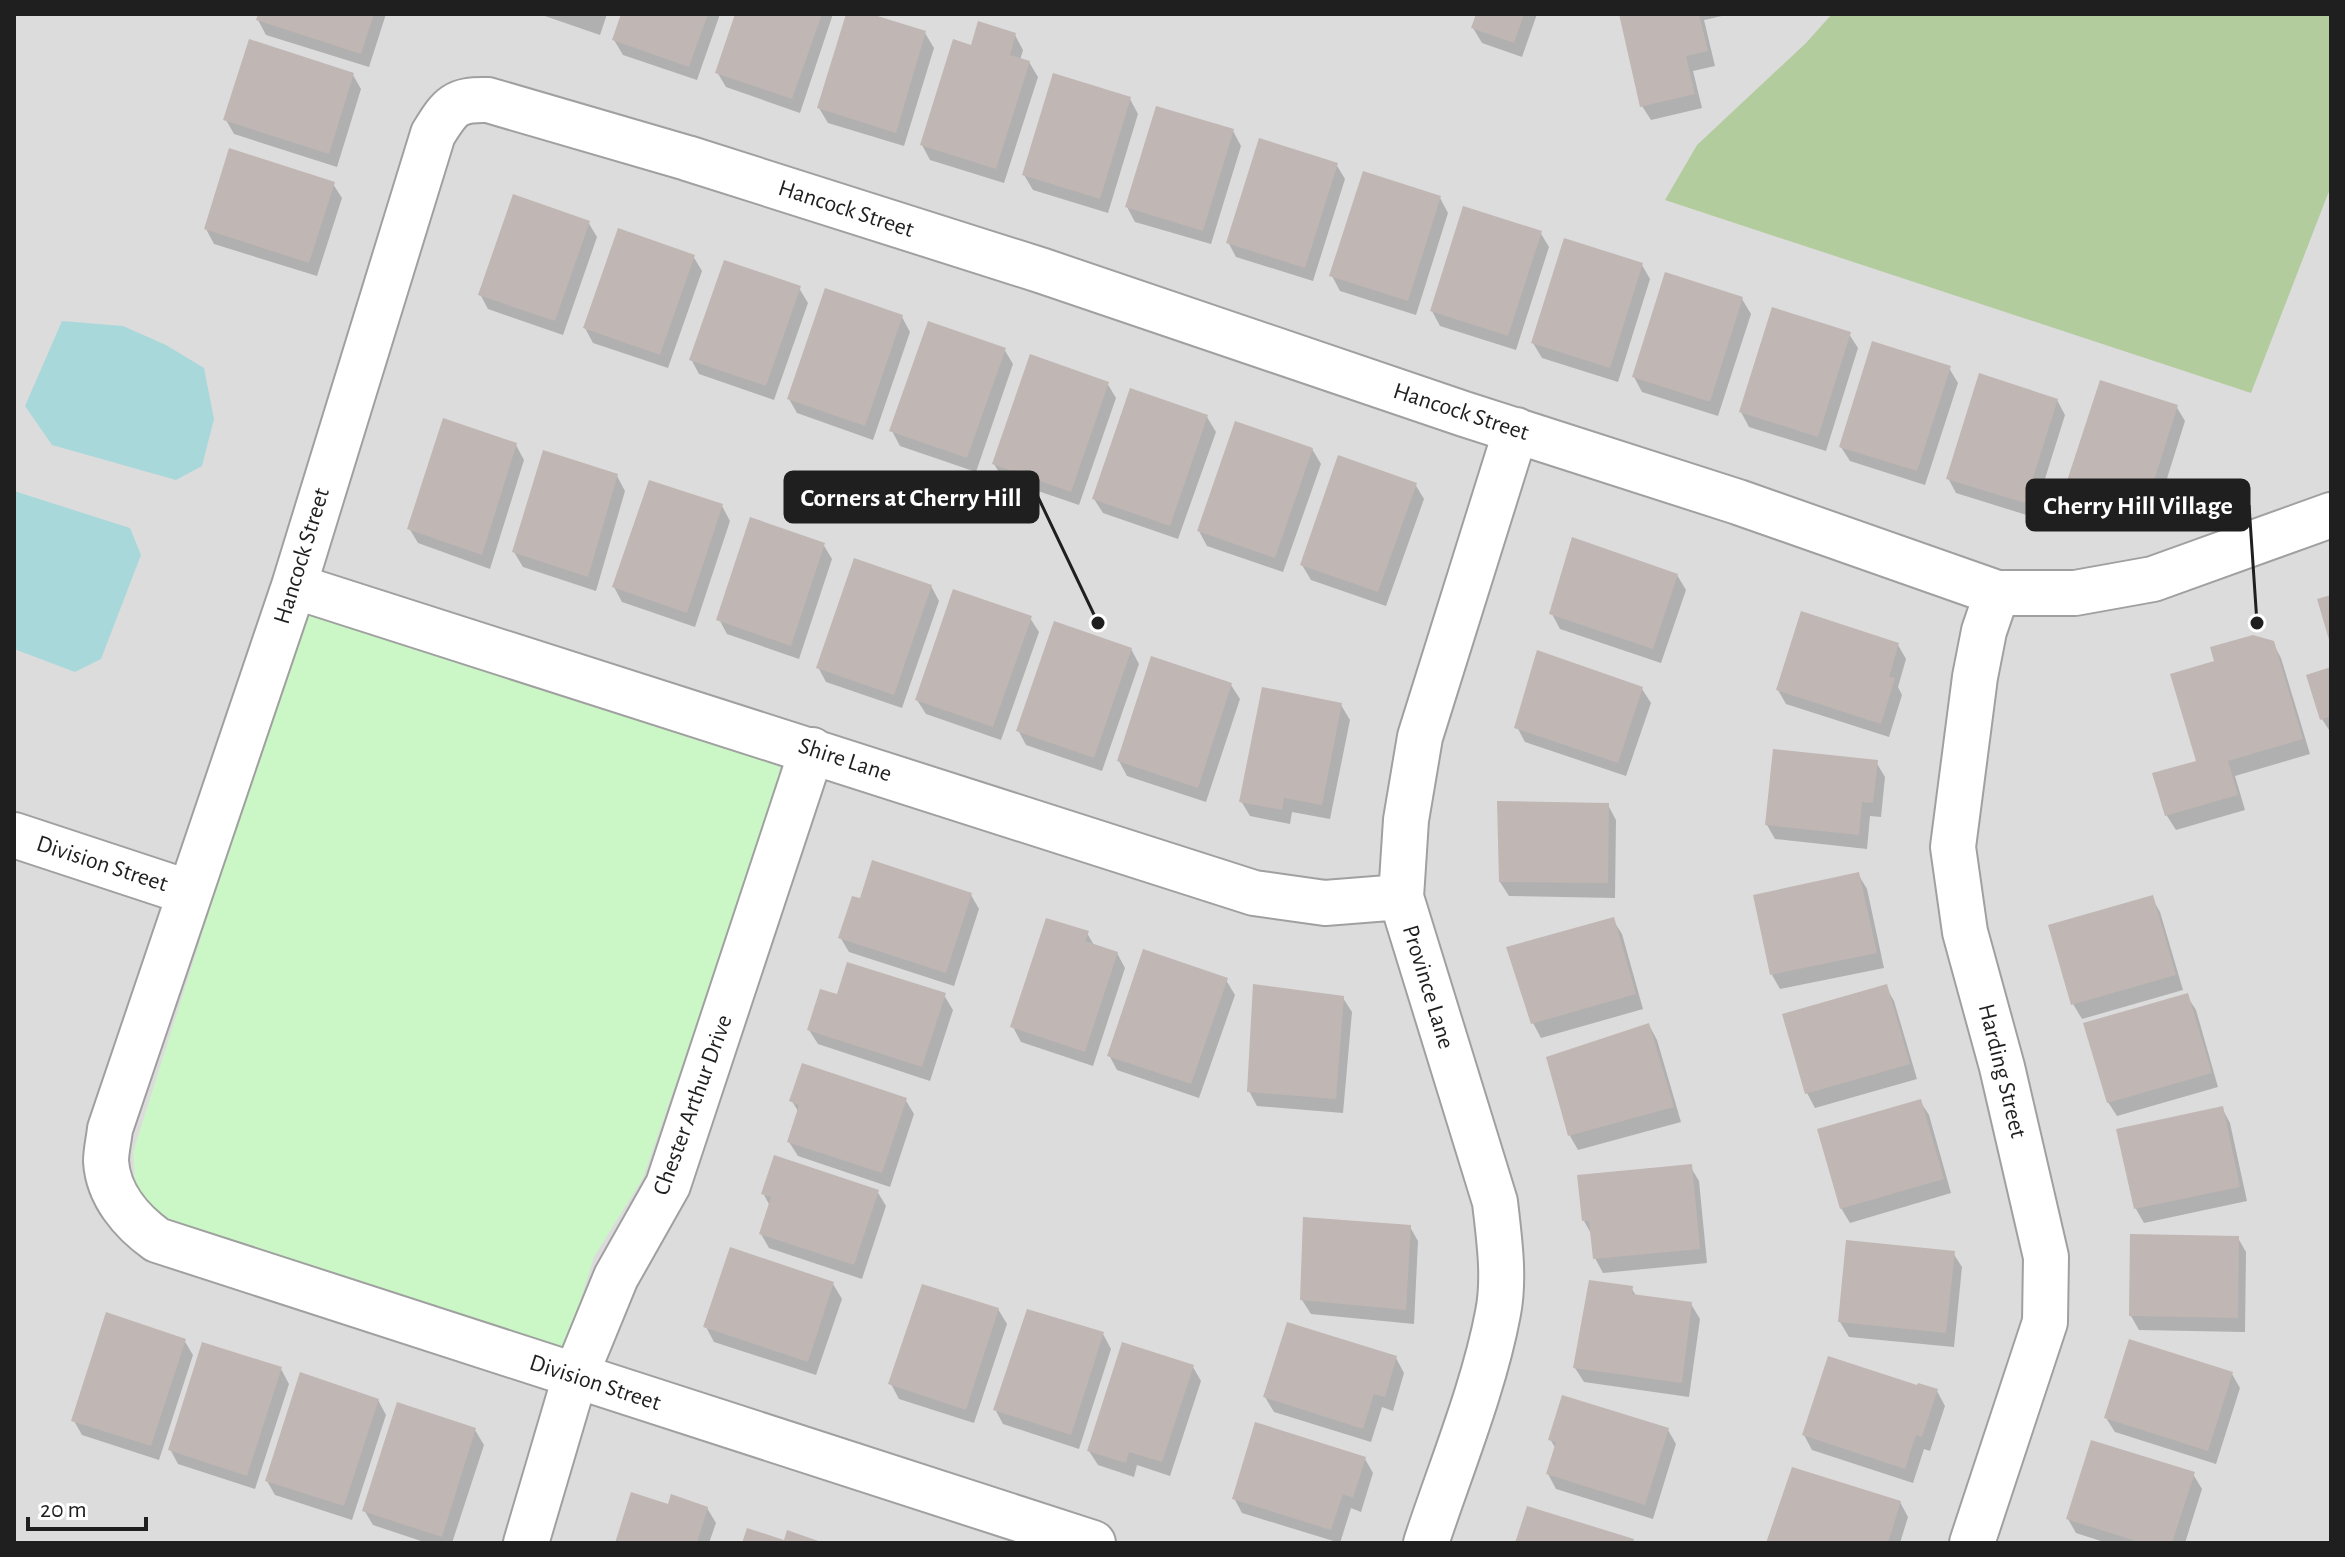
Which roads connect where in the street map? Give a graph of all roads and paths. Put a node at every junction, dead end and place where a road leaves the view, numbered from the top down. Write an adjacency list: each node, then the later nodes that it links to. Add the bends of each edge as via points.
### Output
1 (1516, 430): 3 (street, Hancock Street, via 687,158 488,100 467,99 450,107 433,134); 4 (street, Hancock Street); 8 (street, Province Lane, via 1420,737 1406,820)
2 (2331, 515): 4 (street, Hancock Street, via 2153,579 2075,593)
3 (294, 586): 5 (street, Shire Lane); 7 (street, Hancock Street)
4 (1997, 593): 14 (street, Harding Street, via 1975,677 1953,847 1965,932 2046,1257 2045,1322)
5 (812, 750): 8 (street, Shire Lane, via 1254,893 1325,903); 10 (street, Chester Arthur Drive, via 668,1185 616,1277)
6 (14, 835): 7 (street, Division Street)
7 (190, 893): 9 (street, Hancock Street, via 110,1129 106,1162)
8 (1401, 897): 13 (street, Province Lane, via 1495,1202 1501,1249 1499,1311)
9 (116, 1195): 10 (street, Division Street, via 135,1224 157,1240)
10 (575, 1377): 11 (street, Chester Arthur Drive); 12 (street, Division Street)
11 (526, 1543)
12 (1093, 1543)
13 (1426, 1543)
14 (1972, 1543)

